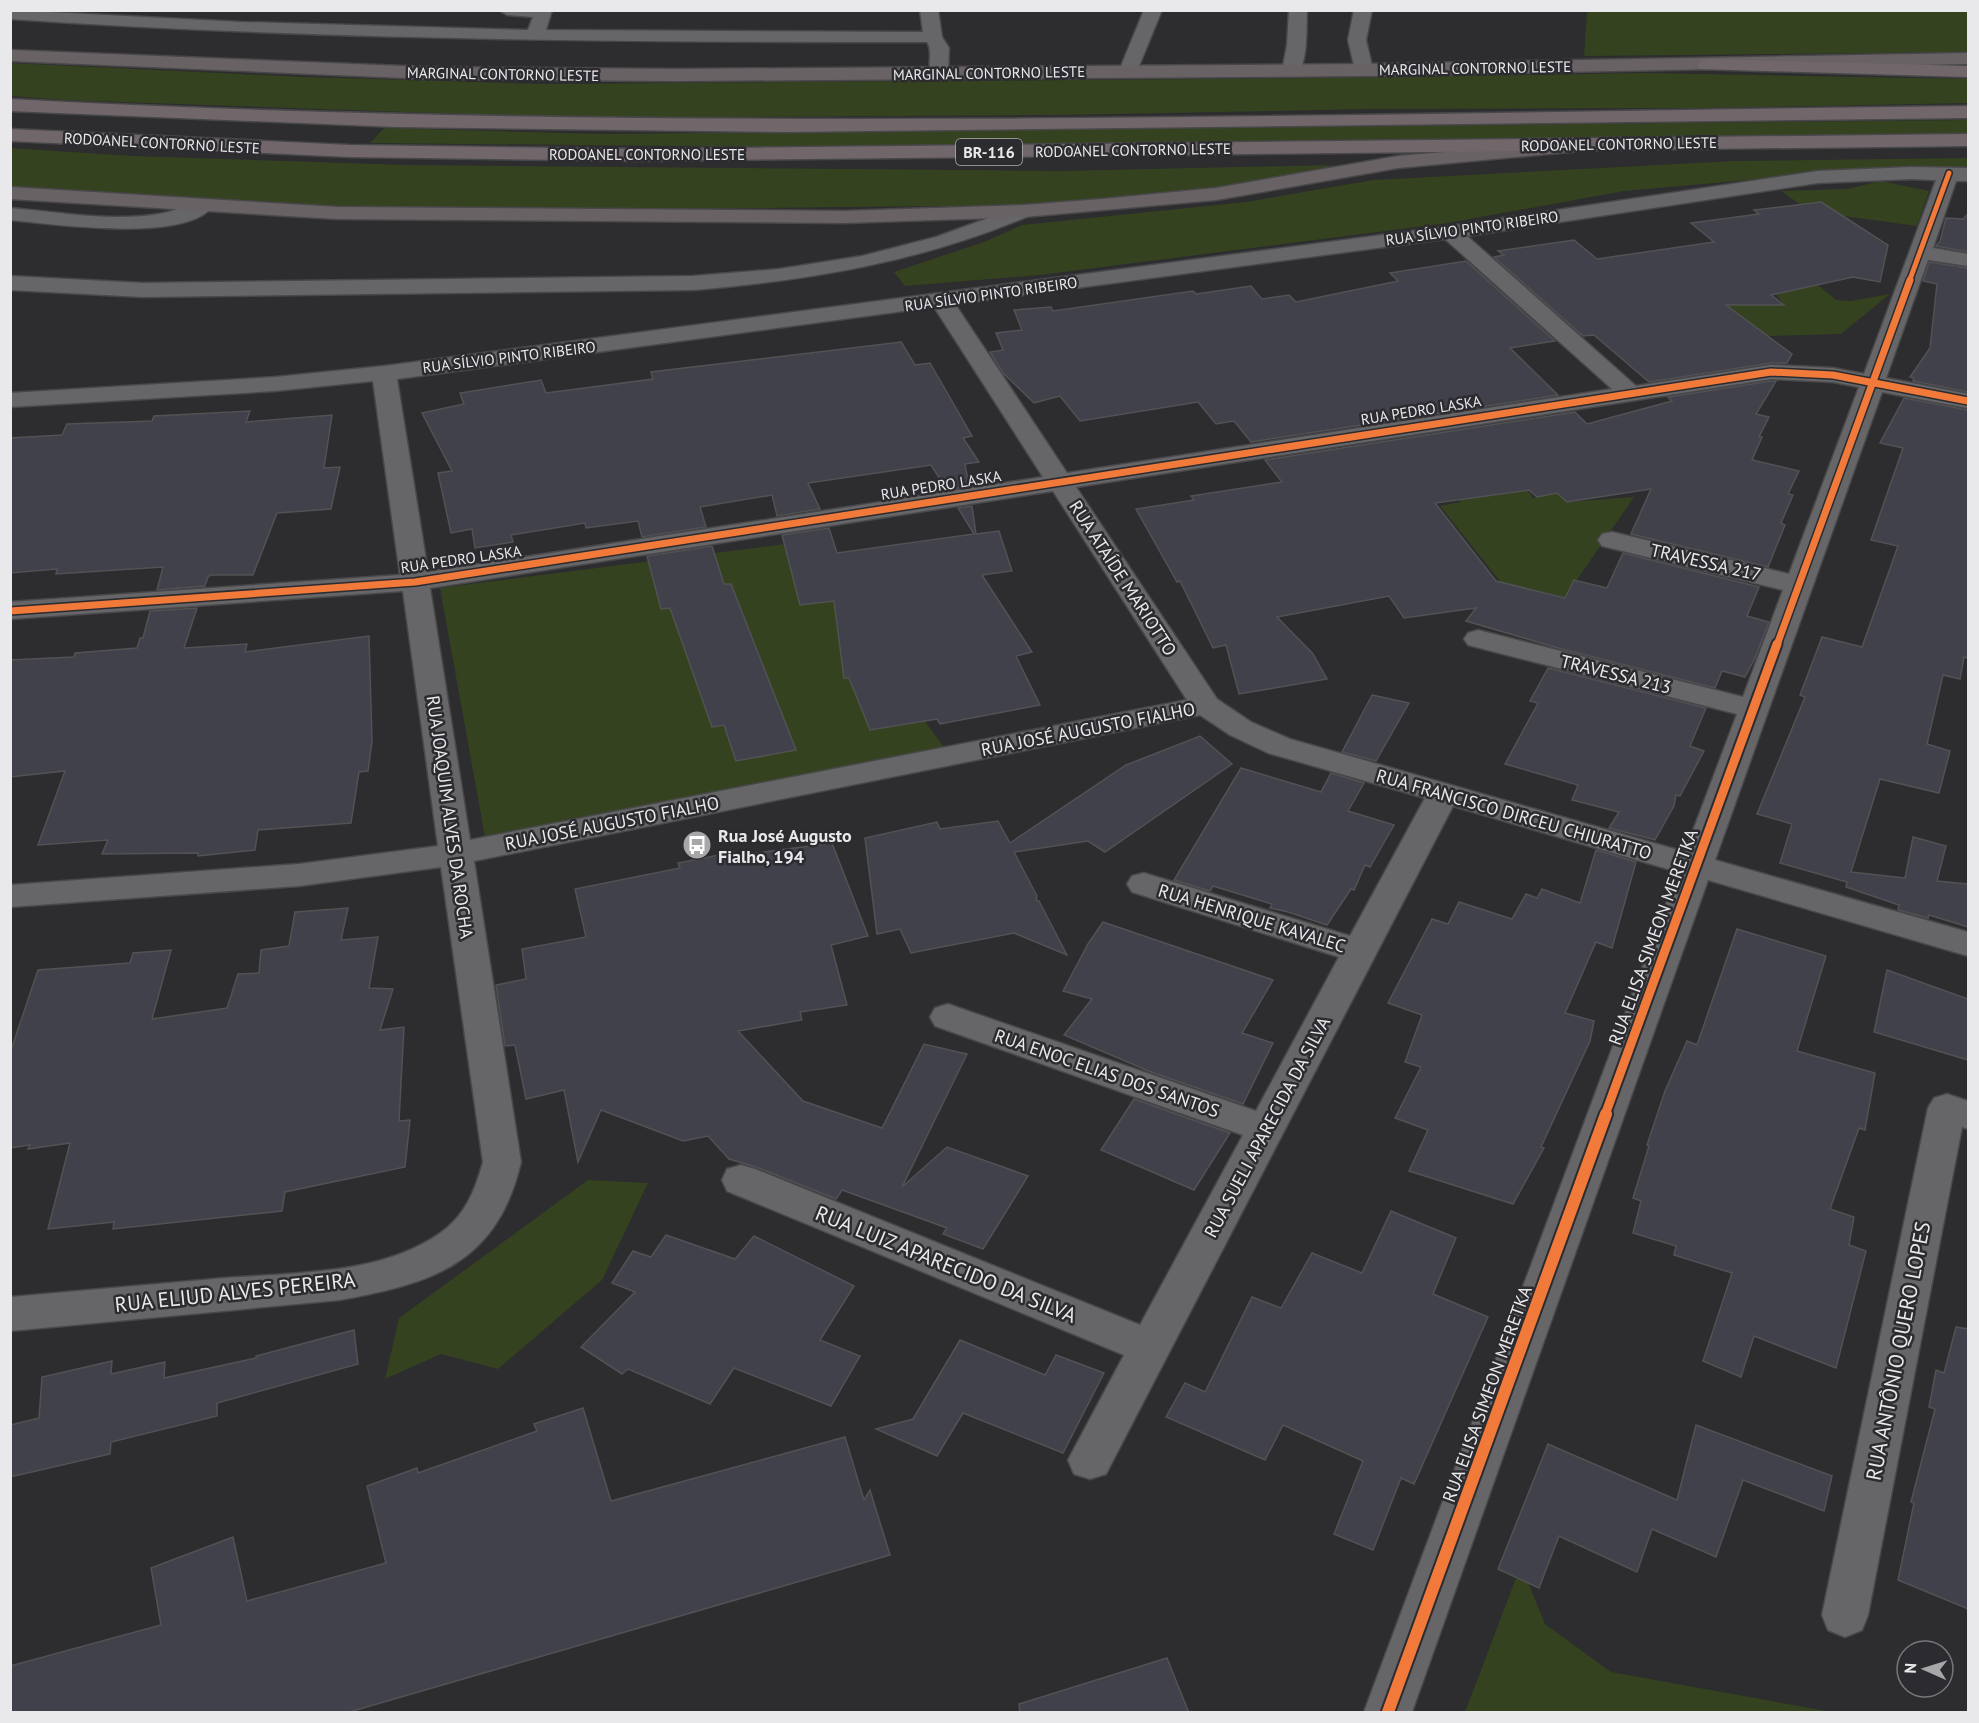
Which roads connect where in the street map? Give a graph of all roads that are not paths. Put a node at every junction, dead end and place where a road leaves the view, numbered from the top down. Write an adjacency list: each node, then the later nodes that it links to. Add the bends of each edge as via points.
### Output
1 (507, 10): 9 (street, via 544,12)
2 (929, 10): 10 (street)
3 (1153, 10): 15 (street)
4 (1298, 10): 16 (street)
5 (1362, 10): 14 (street, via 1357,40)
6 (10, 14): 8 (street)
7 (306, 14): 8 (street)
8 (274, 27): 9 (street)
9 (534, 35): 10 (street)
10 (933, 37): 18 (street, via 940,48)
11 (10, 55): 18 (main road, MARGINAL CONTORNO LESTE, via 428,73)
12 (1968, 59): 13 (main road, MARGINAL CONTORNO LESTE)
13 (1707, 64): 14 (main road, MARGINAL CONTORNO LESTE); 17 (highway)
14 (1364, 70): 16 (main road, MARGINAL CONTORNO LESTE)
15 (1128, 71): 16 (main road, MARGINAL CONTORNO LESTE); 18 (main road, MARGINAL CONTORNO LESTE)
16 (1291, 71)
17 (1968, 72)
18 (939, 73)
19 (10, 105): 20 (highway, RODOANEL CONTORNO LESTE / BR-116, via 260,118 625,126)
20 (1968, 112)
21 (10, 135): 23 (highway, RODOANEL CONTORNO LESTE / BR-116, via 271,148 512,154)
22 (1968, 140): 23 (highway, RODOANEL CONTORNO LESTE / BR-116)
23 (1614, 144): 27 (main road, via 1398,162 1216,194)
24 (1962, 174): 29 (street, RUA SÍLVIO PINTO RIBEIRO, via 1818,177); 30 (street, RUA ELISA SIMEON MERETKA)
25 (10, 193): 26 (main road)
26 (203, 205): 27 (main road, via 339,213 607,216 844,217); 28 (street, via 181,216 145,222)
27 (1024, 211): 32 (street, via 949,242 901,255 806,272 693,283 143,290)
28 (10, 214)
29 (1450, 232): 33 (street, RUA SÍLVIO PINTO RIBEIRO); 36 (street)
30 (1920, 252): 31 (street); 35 (street, RUA ELISA SIMEON MERETKA)
31 (1968, 261)
32 (10, 283)
33 (941, 301): 34 (street, RUA SÍLVIO PINTO RIBEIRO); 39 (street, RUA ATAÍDE MARIOTTO)
34 (384, 374): 37 (street, RUA SÍLVIO PINTO RIBEIRO); 41 (street, RUA JOAQUIM ALVES DA ROCHA)
35 (1873, 381): 36 (street, RUA PEDRO LASKA, via 1771,372); 38 (street, RUA PEDRO LASKA); 42 (street, RUA ELISA SIMEON MERETKA)
36 (1630, 393): 39 (street, RUA PEDRO LASKA)
37 (10, 399)
38 (1968, 401)
39 (1060, 482): 41 (street, RUA PEDRO LASKA); 45 (street, RUA ATAÍDE MARIOTTO)
40 (1612, 540): 42 (street, TRAVESSA 217)
41 (415, 582): 43 (street, RUA PEDRO LASKA); 48 (street, RUA JOAQUIM ALVES DA ROCHA)
42 (1799, 585): 46 (street, RUA ELISA SIMEON MERETKA)
43 (10, 611)
44 (1478, 639): 46 (street, TRAVESSA 213)
45 (1206, 705): 47 (street, RUA FRANCISCO DIRCEU CHIURATTO, via 1246,734); 48 (street, RUA JOSÉ AUGUSTO FIALHO)
46 (1754, 709): 49 (street, RUA ELISA SIMEON MERETKA)
47 (1443, 794): 49 (street, RUA FRANCISCO DIRCEU CHIURATTO); 53 (street, RUA SUELI APARECIDA DA SILVA)
48 (456, 854): 51 (street, RUA JOSÉ AUGUSTO FIALHO, via 299,875); 58 (street, RUA JOAQUIM ALVES DA ROCHA, via 502,1162 496,1189 477,1223)
49 (1696, 866): 52 (street, RUA FRANCISCO DIRCEU CHIURATTO); 63 (street, RUA ELISA SIMEON MERETKA)
50 (1144, 884): 53 (street, RUA HENRIQUE KAVALEC)
51 (10, 896)
52 (1968, 944)
53 (1359, 951): 56 (street, RUA SUELI APARECIDA DA SILVA)
54 (948, 1017): 56 (street, RUA ENOC ELIAS DOS SANTOS)
55 (1968, 1115): 62 (street, RUA ANTÔNIO QUERO LOPES, via 1947,1108)
56 (1266, 1129): 60 (street, RUA SUELI APARECIDA DA SILVA)
57 (741, 1180): 60 (street, RUA LUIZ APARECIDO DA SILVA)
58 (453, 1245): 59 (street, RUA ELIUD ALVES PEREIRA, via 413,1265 362,1280)
59 (10, 1314)
60 (1150, 1347): 61 (street, RUA SUELI APARECIDA DA SILVA)
61 (1090, 1460)
62 (1845, 1615)
63 (1388, 1713)

